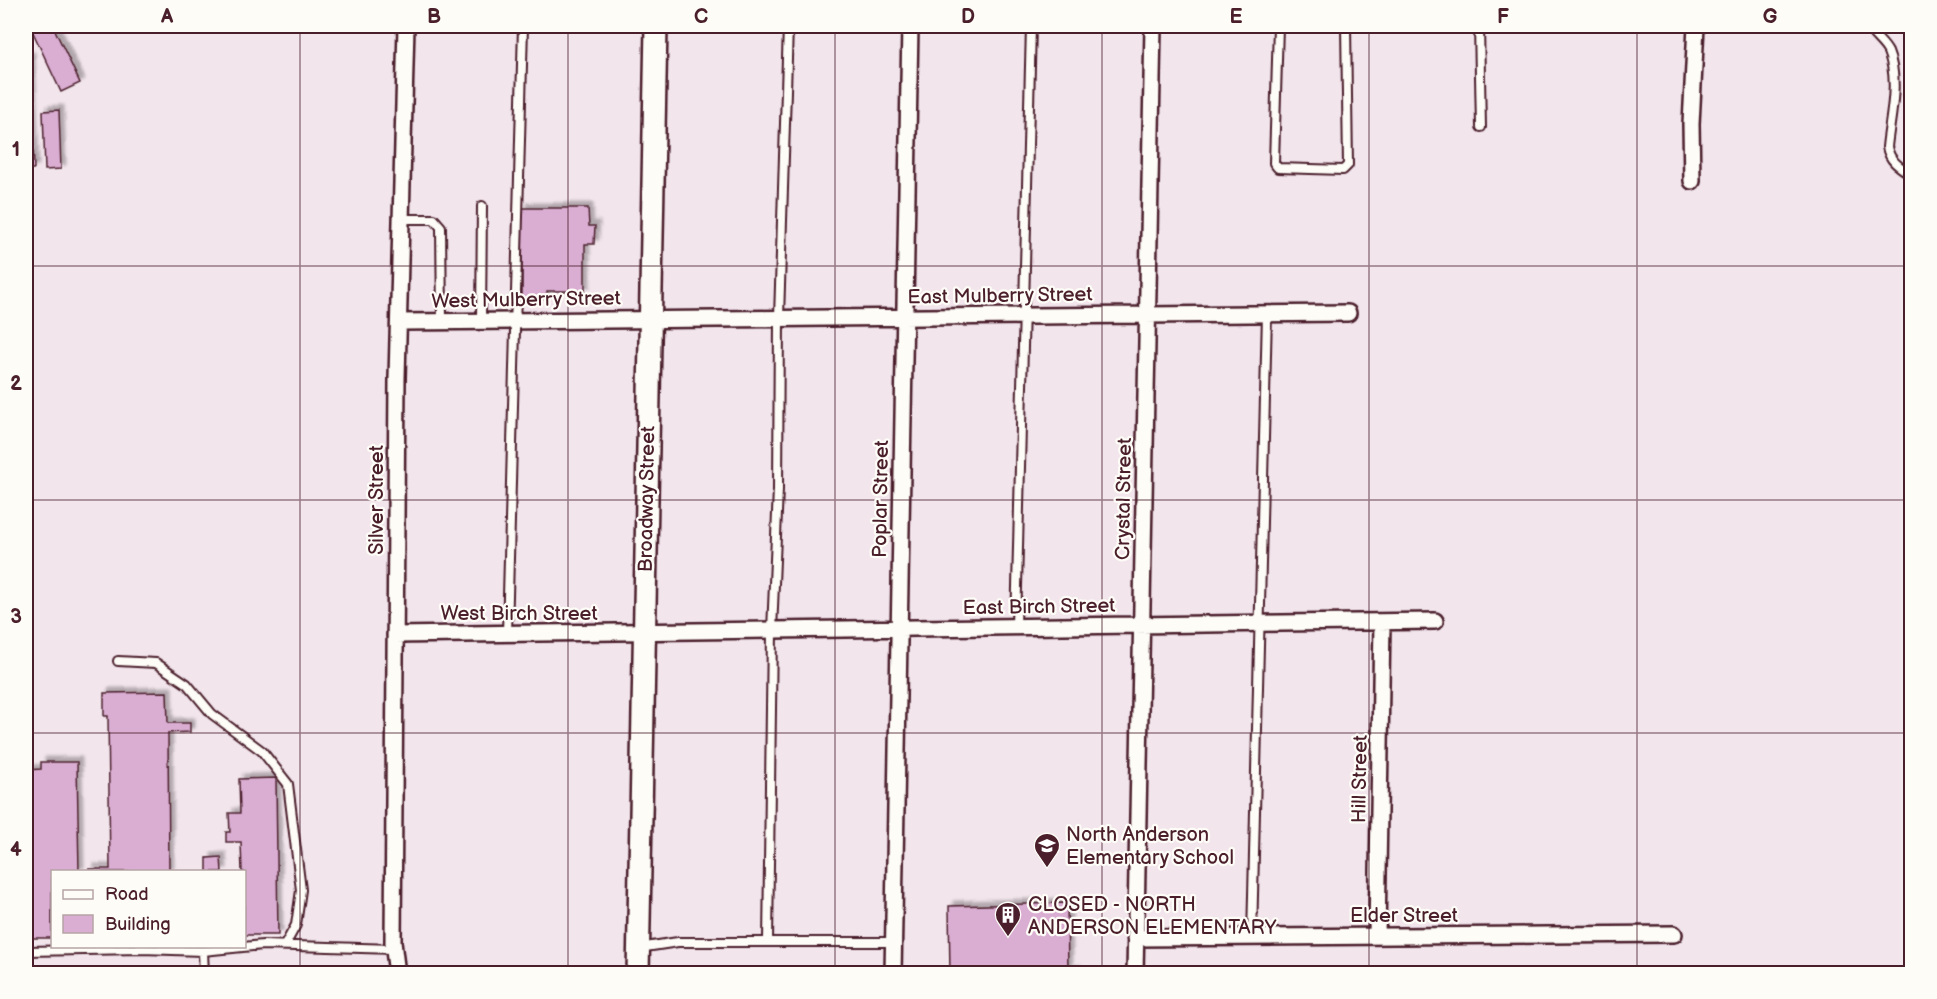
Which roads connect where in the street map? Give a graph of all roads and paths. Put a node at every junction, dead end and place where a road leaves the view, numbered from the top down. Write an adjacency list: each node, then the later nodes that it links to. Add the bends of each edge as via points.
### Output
1 (406, 26): 17 (street, Silver Street)
2 (523, 26): 27 (lane)
3 (656, 26): 24 (main road, Broadway Street)
4 (788, 26): 23 (lane)
5 (910, 26): 22 (street, Poplar Street)
6 (1031, 26): 21 (lane)
7 (1153, 26): 20 (street, Crystal Street)
8 (1278, 26): 9 (lane, via 1274,163 1278,168 1343,170 1348,165)
9 (1346, 26)
10 (1479, 26): 13 (lane)
11 (1696, 26): 15 (street)
12 (1868, 26): 14 (lane, via 1887,50 1892,64 1894,88 1888,155)
13 (1481, 127)
14 (1911, 175)
15 (1692, 181)
16 (482, 206): 26 (lane)
17 (400, 219): 25 (lane, via 434,219 441,227); 28 (street, Silver Street)
18 (1267, 313): 19 (street, East Mulberry Street); 20 (street, East Mulberry Street); 31 (lane)
19 (1348, 313)
20 (1147, 315): 21 (street, East Mulberry Street); 32 (street, Crystal Street)
21 (1023, 316): 22 (street, East Mulberry Street); 33 (lane)
22 (904, 317): 23 (street, East Mulberry Street); 34 (street, Poplar Street)
23 (779, 318): 24 (street, East Mulberry Street); 35 (lane)
24 (652, 319): 27 (street, West Mulberry Street); 36 (main road, Broadway Street)
25 (442, 321): 26 (street, West Mulberry Street); 28 (street, West Mulberry Street)
26 (481, 321): 27 (street, West Mulberry Street)
27 (516, 321): 37 (lane)
28 (400, 322): 38 (street, Silver Street)
29 (1435, 621): 30 (street, East Birch Street)
30 (1382, 622): 31 (street, East Birch Street); 41 (street, Hill Street)
31 (1260, 624): 32 (street, East Birch Street); 42 (lane)
32 (1141, 625): 33 (street, East Birch Street); 43 (street, Crystal Street)
33 (1016, 627): 34 (street, East Birch Street)
34 (899, 629): 35 (street, East Birch Street); 45 (street, Poplar Street)
35 (772, 631): 36 (street, East Birch Street); 44 (lane)
36 (643, 633): 37 (street, West Birch Street); 49 (main road, Broadway Street)
37 (507, 634): 38 (street, West Birch Street)
38 (395, 635): 50 (street, Silver Street)
39 (118, 661): 46 (lane, via 156,663 187,684 212,714 262,751 288,784 301,890 296,925)
40 (1674, 934): 41 (street, Elder Street)
41 (1377, 936): 42 (street, Elder Street)
42 (1252, 937): 43 (street, Elder Street)
43 (1135, 938): 57 (street, Crystal Street)
44 (768, 942): 45 (lane); 49 (lane, via 678,942)
45 (893, 942): 56 (street, Poplar Street)
46 (285, 945): 47 (lane); 50 (lane)
47 (246, 947)
48 (233, 948): 52 (lane)
49 (638, 948): 55 (main road, Broadway Street)
50 (394, 949): 54 (street, Silver Street)
51 (26, 951): 52 (lane)
52 (203, 951): 53 (lane)
53 (204, 974)
54 (397, 974)
55 (638, 974)
56 (893, 974)
57 (1135, 974)

